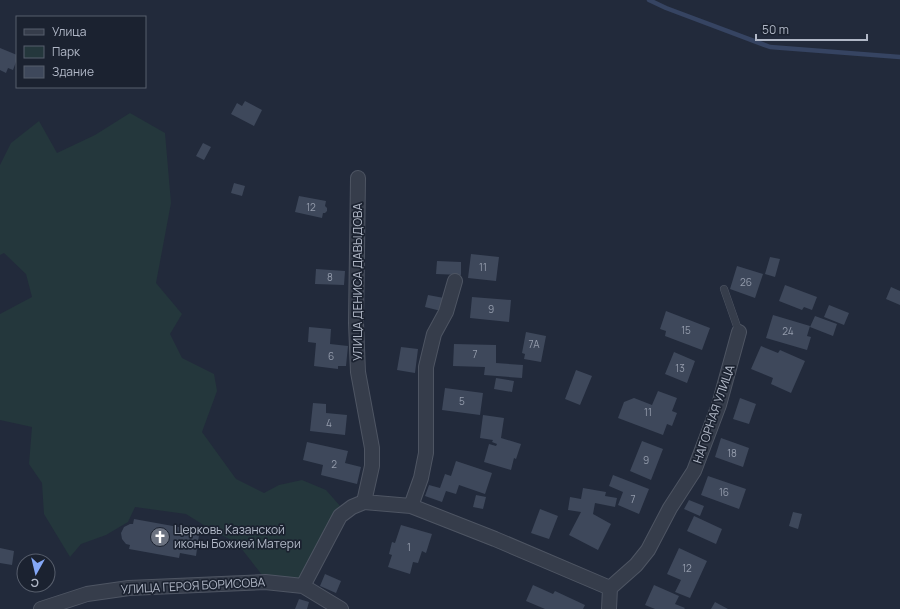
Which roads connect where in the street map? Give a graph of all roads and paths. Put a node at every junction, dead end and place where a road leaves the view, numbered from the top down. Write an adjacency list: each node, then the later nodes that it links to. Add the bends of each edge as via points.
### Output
1 (358, 178): 5 (street, УЛИЦА ДЕНИСА ДАВЫДОВА, via 358,372 372,448 372,466)
2 (455, 281): 6 (street, via 446,312 434,334 426,367 426,452 421,478)
3 (724, 289): 4 (lane, НАГОРНАЯ УЛИЦА)
4 (739, 332): 8 (street, НАГОРНАЯ УЛИЦА, via 719,405 694,471 670,508 648,550 636,565)
5 (364, 502): 6 (street); 7 (street, via 340,516)
6 (411, 506): 8 (street)
7 (303, 586): 9 (street, УЛИЦА ГЕРОЯ БОРИСОВА, via 265,582 129,588 87,594); 10 (street, УЛИЦА ГЕРОЯ БОРИСОВА)
8 (610, 588): 11 (street)
9 (41, 609)
10 (341, 609)
11 (609, 609)

